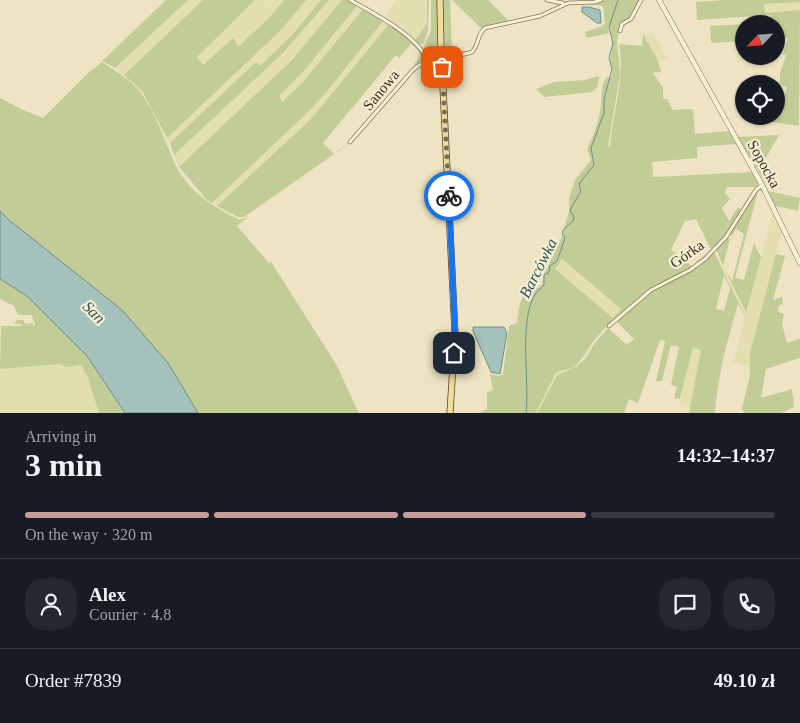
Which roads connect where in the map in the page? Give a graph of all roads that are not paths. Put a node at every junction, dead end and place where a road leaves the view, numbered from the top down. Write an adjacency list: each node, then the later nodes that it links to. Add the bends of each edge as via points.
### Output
1 (350, 0): 9 (street, via 390,24 420,48)
2 (440, 0): 14 (main road, bridge, via 455,333)
3 (547, 0): 7 (street, Sanowa)
4 (601, 0): 7 (street, Sanowa)
5 (641, 0): 8 (street, via 631,19 622,24)
6 (659, 0): 11 (street, Sopocka)
7 (564, 4): 9 (street, Sanowa, via 540,16 483,30 471,52)
8 (620, 30)
9 (427, 60): 10 (street, Sanowa, via 413,70)
10 (350, 142)
11 (762, 185): 12 (street, Sopocka); 13 (street, Górka, via 726,237 704,259 651,290)
12 (800, 264)
13 (609, 326)
14 (450, 413)

